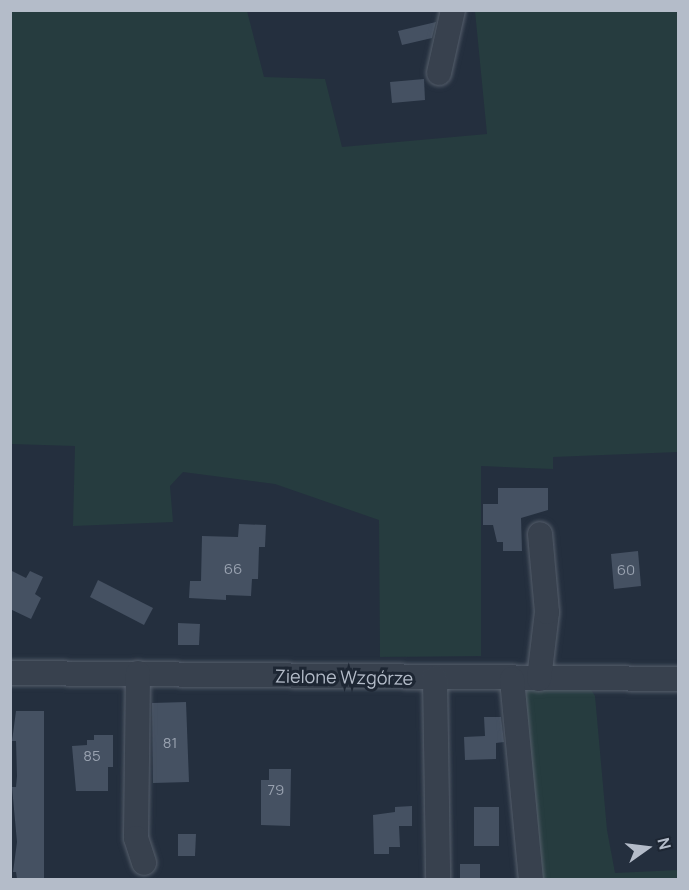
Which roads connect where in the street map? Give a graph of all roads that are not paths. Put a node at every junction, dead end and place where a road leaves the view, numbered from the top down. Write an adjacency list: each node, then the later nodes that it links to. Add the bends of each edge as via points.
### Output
1 (453, 10): 2 (street)
2 (439, 73)
3 (540, 534): 8 (street, via 547,612)
4 (138, 672): 5 (street, Zielone Wzgórze); 6 (street, Zielone Wzgórze); 10 (street, via 136,838)
5 (10, 673)
6 (435, 678): 7 (street, Zielone Wzgórze); 11 (street)
7 (512, 679): 8 (street, Zielone Wzgórze); 12 (street)
8 (539, 679): 9 (street, Zielone Wzgórze)
9 (678, 680)
10 (144, 863)
11 (438, 879)
12 (531, 879)

